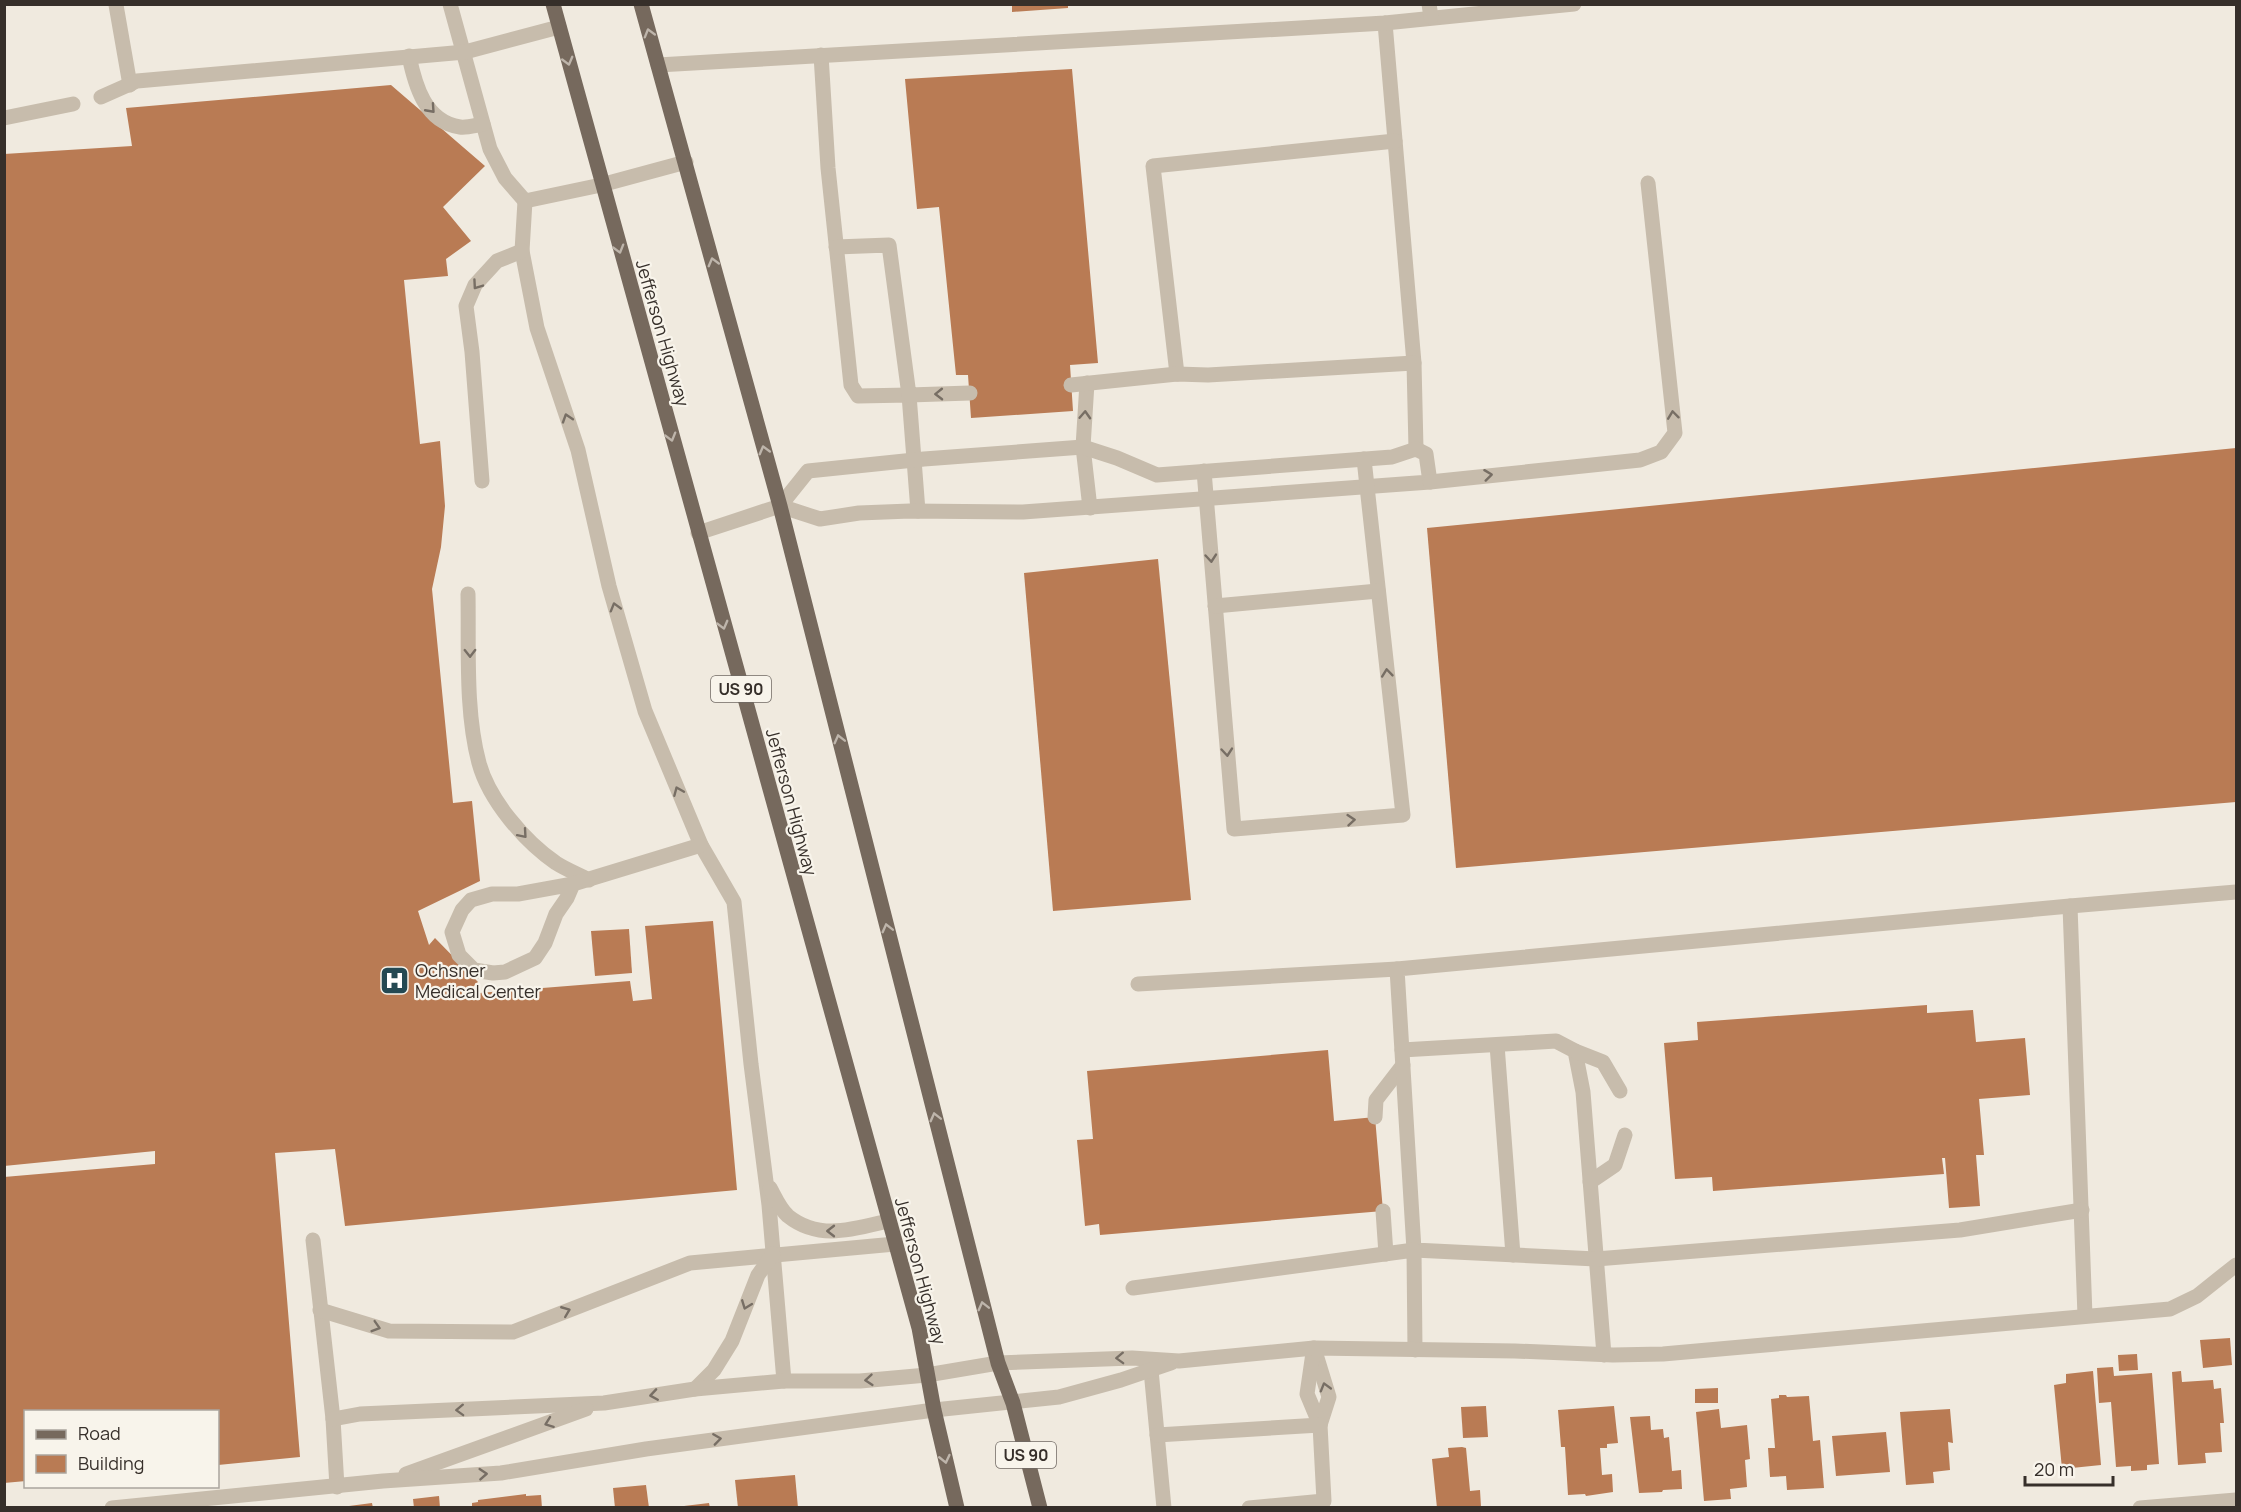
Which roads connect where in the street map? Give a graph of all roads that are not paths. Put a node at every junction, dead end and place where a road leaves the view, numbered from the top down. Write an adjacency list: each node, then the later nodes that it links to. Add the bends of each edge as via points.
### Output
1 (123, 4): 6 (street)
2 (450, 4): 10 (street)
3 (553, 4): 9 (main road, Jefferson Highway / US 90)
4 (641, 4): 13 (main road, US 90, one-way to 4)
5 (1574, 4): 7 (street)
6 (116, 5): 14 (street)
7 (1430, 11): 8 (street)
8 (1384, 23): 11 (street); 19 (street)
9 (559, 27): 10 (street); 22 (main road, Jefferson Highway / US 90, one-way to 22)
10 (465, 52): 12 (street); 18 (street)
11 (821, 55): 13 (street); 24 (street)
12 (409, 56): 14 (street, via 137,81); 18 (street, one-way to 18, via 421,99 435,115 461,127)
13 (658, 65): 20 (main road, US 90)
14 (130, 85): 15 (street)
15 (101, 97)
16 (74, 104): 17 (street)
17 (4, 118)
18 (483, 124): 23 (street, via 505,178)
19 (1395, 141): 26 (street); 27 (street, via 1153,166)
20 (686, 162): 22 (street); 39 (main road, US 90, one-way to 20)
21 (1648, 183): 36 (street, one-way to 21, via 1640,460 1661,452 1675,433)
22 (601, 185): 23 (street); 42 (main road, Jefferson Highway / US 90, one-way to 42)
23 (525, 201): 25 (street)
24 (836, 247): 29 (street, via 851,385 858,396); 29 (street, via 889,245)
25 (522, 251): 35 (street, one-way to 35, via 497,261 475,285 466,306); 46 (street, one-way to 25, via 645,711 609,586 578,450 537,328)
26 (1414, 363): 27 (street); 31 (street)
27 (1177, 374): 30 (street, one-way to 27, via 1079,384)
28 (970, 393): 29 (street, one-way to 29)
29 (909, 395): 33 (street)
30 (1083, 447): 33 (street); 34 (street, via 1157,475); 40 (street)
31 (1416, 449): 32 (street, via 1392,457); 36 (street, via 1426,454)
32 (1364, 459): 34 (street); 37 (street)
33 (914, 460): 39 (street, via 808,471); 41 (street)
34 (1204, 471): 38 (street)
35 (482, 481)
36 (1430, 482): 37 (street)
37 (1367, 487): 38 (street); 43 (street)
38 (1207, 500): 40 (street); 45 (street, one-way to 45)
39 (780, 506): 41 (street, via 820,519); 42 (street); 79 (main road, US 90, one-way to 39)
40 (1090, 507): 41 (street, via 1023,512)
41 (918, 511)
42 (698, 533): 63 (main road, Jefferson Highway / US 90, one-way to 63)
43 (1378, 591): 45 (street); 45 (street, one-way to 43, via 1234,829 1403,815)
44 (468, 594): 47 (street, one-way to 47, via 471,717 479,764 498,803 526,839 556,863)
45 (1215, 606)
46 (701, 845): 47 (street); 60 (street, via 734,902)
47 (589, 880): 48 (street)
48 (573, 884): 48 (street, via 471,900 452,932 459,956 474,970 493,973 505,972 535,958)
49 (2236, 892): 50 (street)
50 (2070, 906): 51 (street); 61 (street)
51 (1397, 969): 52 (street); 55 (street)
52 (1138, 984)
53 (1497, 1045): 54 (street, via 1556,1041); 55 (street); 69 (street)
54 (1575, 1051): 56 (street, via 1603,1062); 59 (street)
55 (1402, 1058): 57 (street, via 1376,1100); 66 (street)
56 (1620, 1091)
57 (1375, 1117)
58 (1625, 1136): 59 (street, via 1615,1165)
59 (1590, 1182): 70 (street)
60 (766, 1184): 63 (street, one-way to 60, via 833,1233 818,1231 787,1215); 67 (street)
61 (2082, 1210): 70 (street, via 1960,1230); 74 (street)
62 (1383, 1211): 68 (street)
63 (888, 1221): 65 (main road, Jefferson Highway / US 90)
64 (313, 1240): 73 (street)
65 (895, 1244): 67 (street); 81 (main road, Jefferson Highway / US 90, via 919,1328)
66 (1414, 1250): 68 (street); 69 (street); 76 (street)
67 (773, 1254): 73 (street, one-way to 67, via 389,1331 513,1332 690,1263); 82 (street); 83 (street, one-way to 83, via 758,1275 732,1341 714,1370)
68 (1386, 1254): 72 (street)
69 (1513, 1255): 70 (street)
70 (1596, 1259): 77 (street)
71 (2236, 1265): 74 (street, via 2197,1296 2169,1309)
72 (1133, 1288)
73 (320, 1310): 87 (street)
74 (2085, 1317): 77 (street, via 1663,1354)
75 (1314, 1348): 76 (street); 78 (street); 88 (street, via 1329,1397)
76 (1415, 1350): 77 (street)
77 (1604, 1355)
78 (1179, 1361): 79 (street, one-way to 79, via 1132,1358); 80 (street)
79 (998, 1363): 81 (street); 85 (main road, US 90)
80 (1151, 1370): 85 (street, via 1059,1397); 89 (street)
81 (927, 1375): 82 (street, one-way to 82, via 860,1381); 86 (main road, Jefferson Highway / US 90)
82 (784, 1381): 83 (street)
83 (695, 1389): 84 (street, one-way to 84)
84 (604, 1403): 87 (street, one-way to 87, via 360,1414); 90 (street, one-way to 90)
85 (1013, 1403): 86 (street); 95 (main road, US 90)
86 (934, 1410): 90 (street, one-way to 86, via 501,1473); 94 (main road, Jefferson Highway / US 90, one-way to 94)
87 (333, 1419): 91 (street)
88 (1320, 1425): 89 (street); 97 (street, via 1324,1501)
89 (1157, 1435): 96 (street)
90 (383, 1481): 91 (street)
91 (337, 1487): 93 (street)
92 (2236, 1500): 98 (street)
93 (112, 1508)
94 (957, 1508)
95 (1040, 1508)
96 (1164, 1508)
97 (1249, 1508)
98 (2140, 1508)

